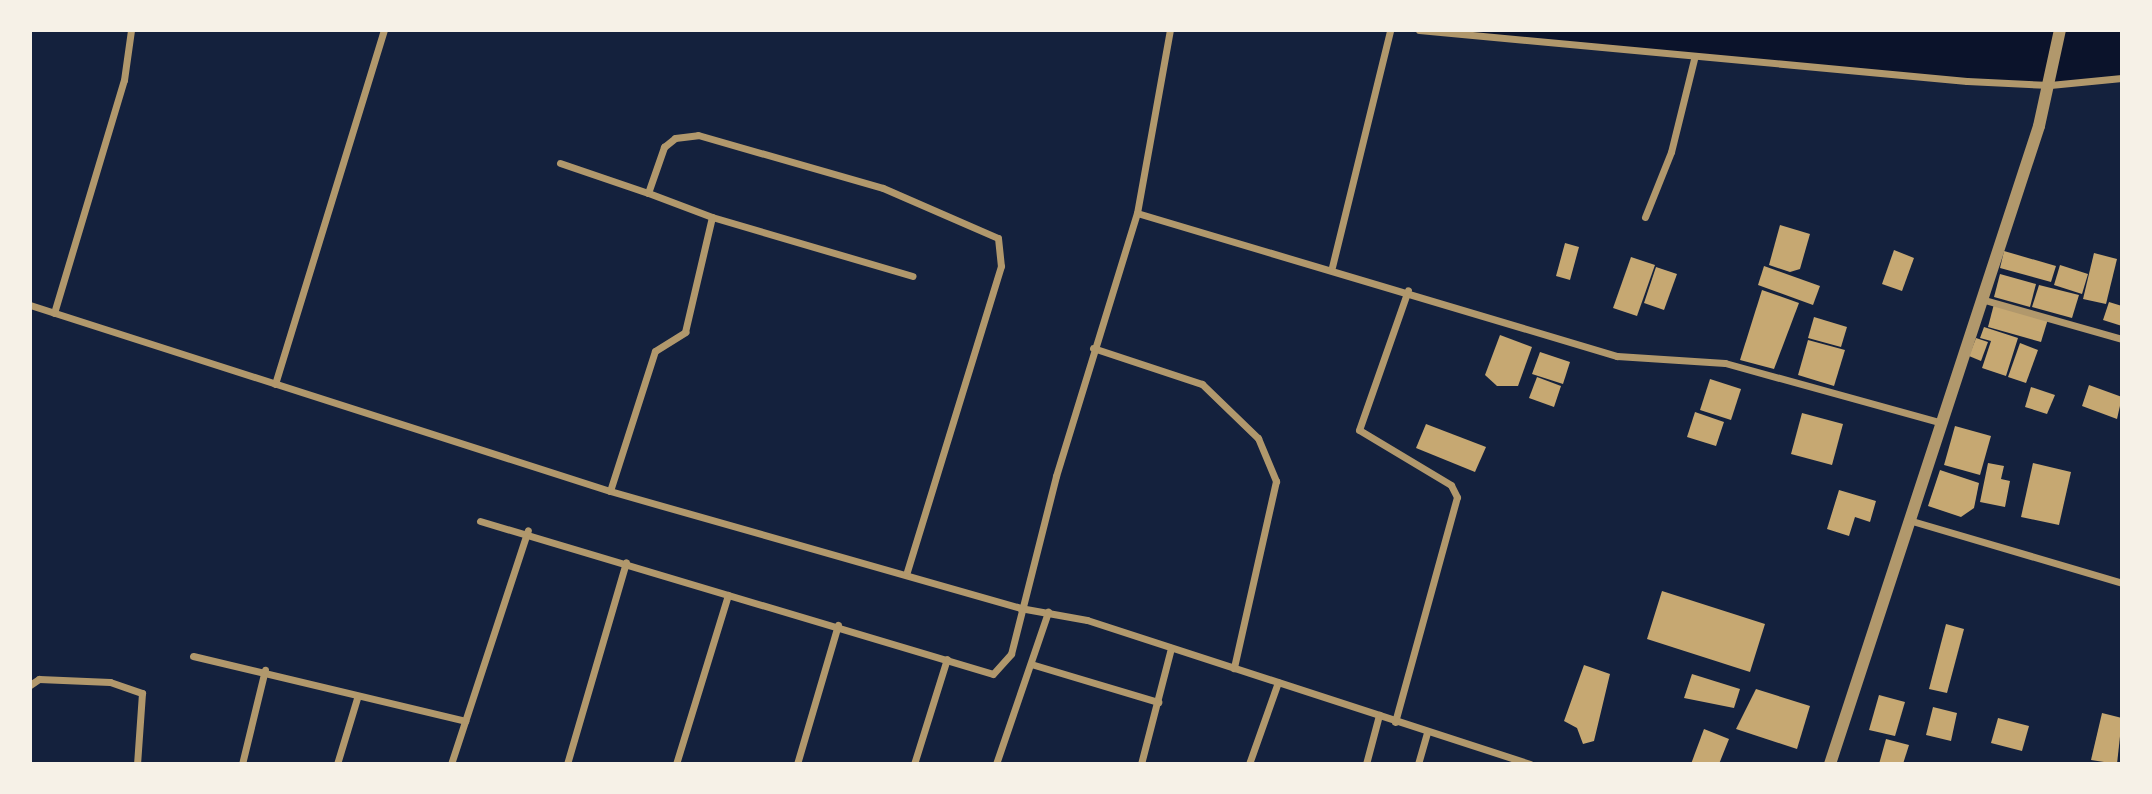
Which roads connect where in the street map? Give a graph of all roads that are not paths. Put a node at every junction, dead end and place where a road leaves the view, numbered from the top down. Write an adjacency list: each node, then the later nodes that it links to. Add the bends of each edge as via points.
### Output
1 (131, 30): 20 (street, via 124,80)
2 (384, 30): 23 (street)
3 (1170, 30): 12 (street)
4 (1390, 30): 15 (street)
5 (1419, 30): 7 (street)
6 (2060, 30): 9 (street)
7 (1695, 59): 9 (street); 14 (street, via 1671,152)
8 (2122, 78): 9 (street)
9 (2050, 85): 18 (street)
10 (560, 163): 11 (street)
11 (648, 193): 13 (street); 30 (street, via 664,147 675,138 698,135 883,188 998,238 1001,266)
12 (1137, 213): 15 (street); 22 (street)
13 (712, 217): 16 (street); 25 (street, via 685,332 655,351)
14 (1645, 217)
15 (1332, 267): 17 (street)
16 (913, 276)
17 (1408, 290): 24 (street, via 1617,356 1725,363); 48 (street, via 1359,430 1451,485 1457,497)
18 (1980, 299): 21 (street); 24 (street)
19 (30, 305): 20 (street)
20 (54, 313): 23 (street)
21 (2122, 339)
22 (1093, 348): 33 (street); 40 (street, via 1202,384 1258,438 1276,481)
23 (275, 384): 25 (street)
24 (1944, 423): 27 (street)
25 (610, 491): 30 (street)
26 (480, 521): 28 (street)
27 (1912, 521): 31 (street); 64 (street)
28 (528, 530): 29 (street); 47 (street)
29 (626, 562): 32 (street); 54 (street)
30 (906, 574): 33 (street)
31 (2122, 583)
32 (728, 595): 35 (street); 55 (street)
33 (1020, 608): 34 (street); 38 (street, via 1011,654 993,674)
34 (1048, 612): 36 (street); 39 (street)
35 (838, 625): 38 (street); 56 (street)
36 (1171, 648): 40 (street); 45 (street)
37 (193, 656): 41 (street)
38 (947, 659): 57 (street)
39 (1031, 664): 45 (street); 58 (street)
40 (1234, 668): 42 (street)
41 (265, 670): 44 (street); 51 (street)
42 (1278, 682): 46 (street); 60 (street)
43 (30, 685): 50 (street, via 39,679 110,682 142,693)
44 (357, 698): 47 (street); 52 (street)
45 (1158, 702): 59 (street)
46 (1380, 715): 48 (street); 61 (street)
47 (465, 721): 53 (street)
48 (1395, 722): 49 (street)
49 (1427, 733): 62 (street); 63 (street)
50 (137, 764)
51 (242, 764)
52 (337, 764)
53 (451, 764)
54 (567, 764)
55 (677, 764)
56 (797, 764)
57 (914, 764)
58 (996, 764)
59 (1141, 764)
60 (1249, 764)
61 (1366, 764)
62 (1418, 764)
63 (1530, 764)
64 (1830, 764)

